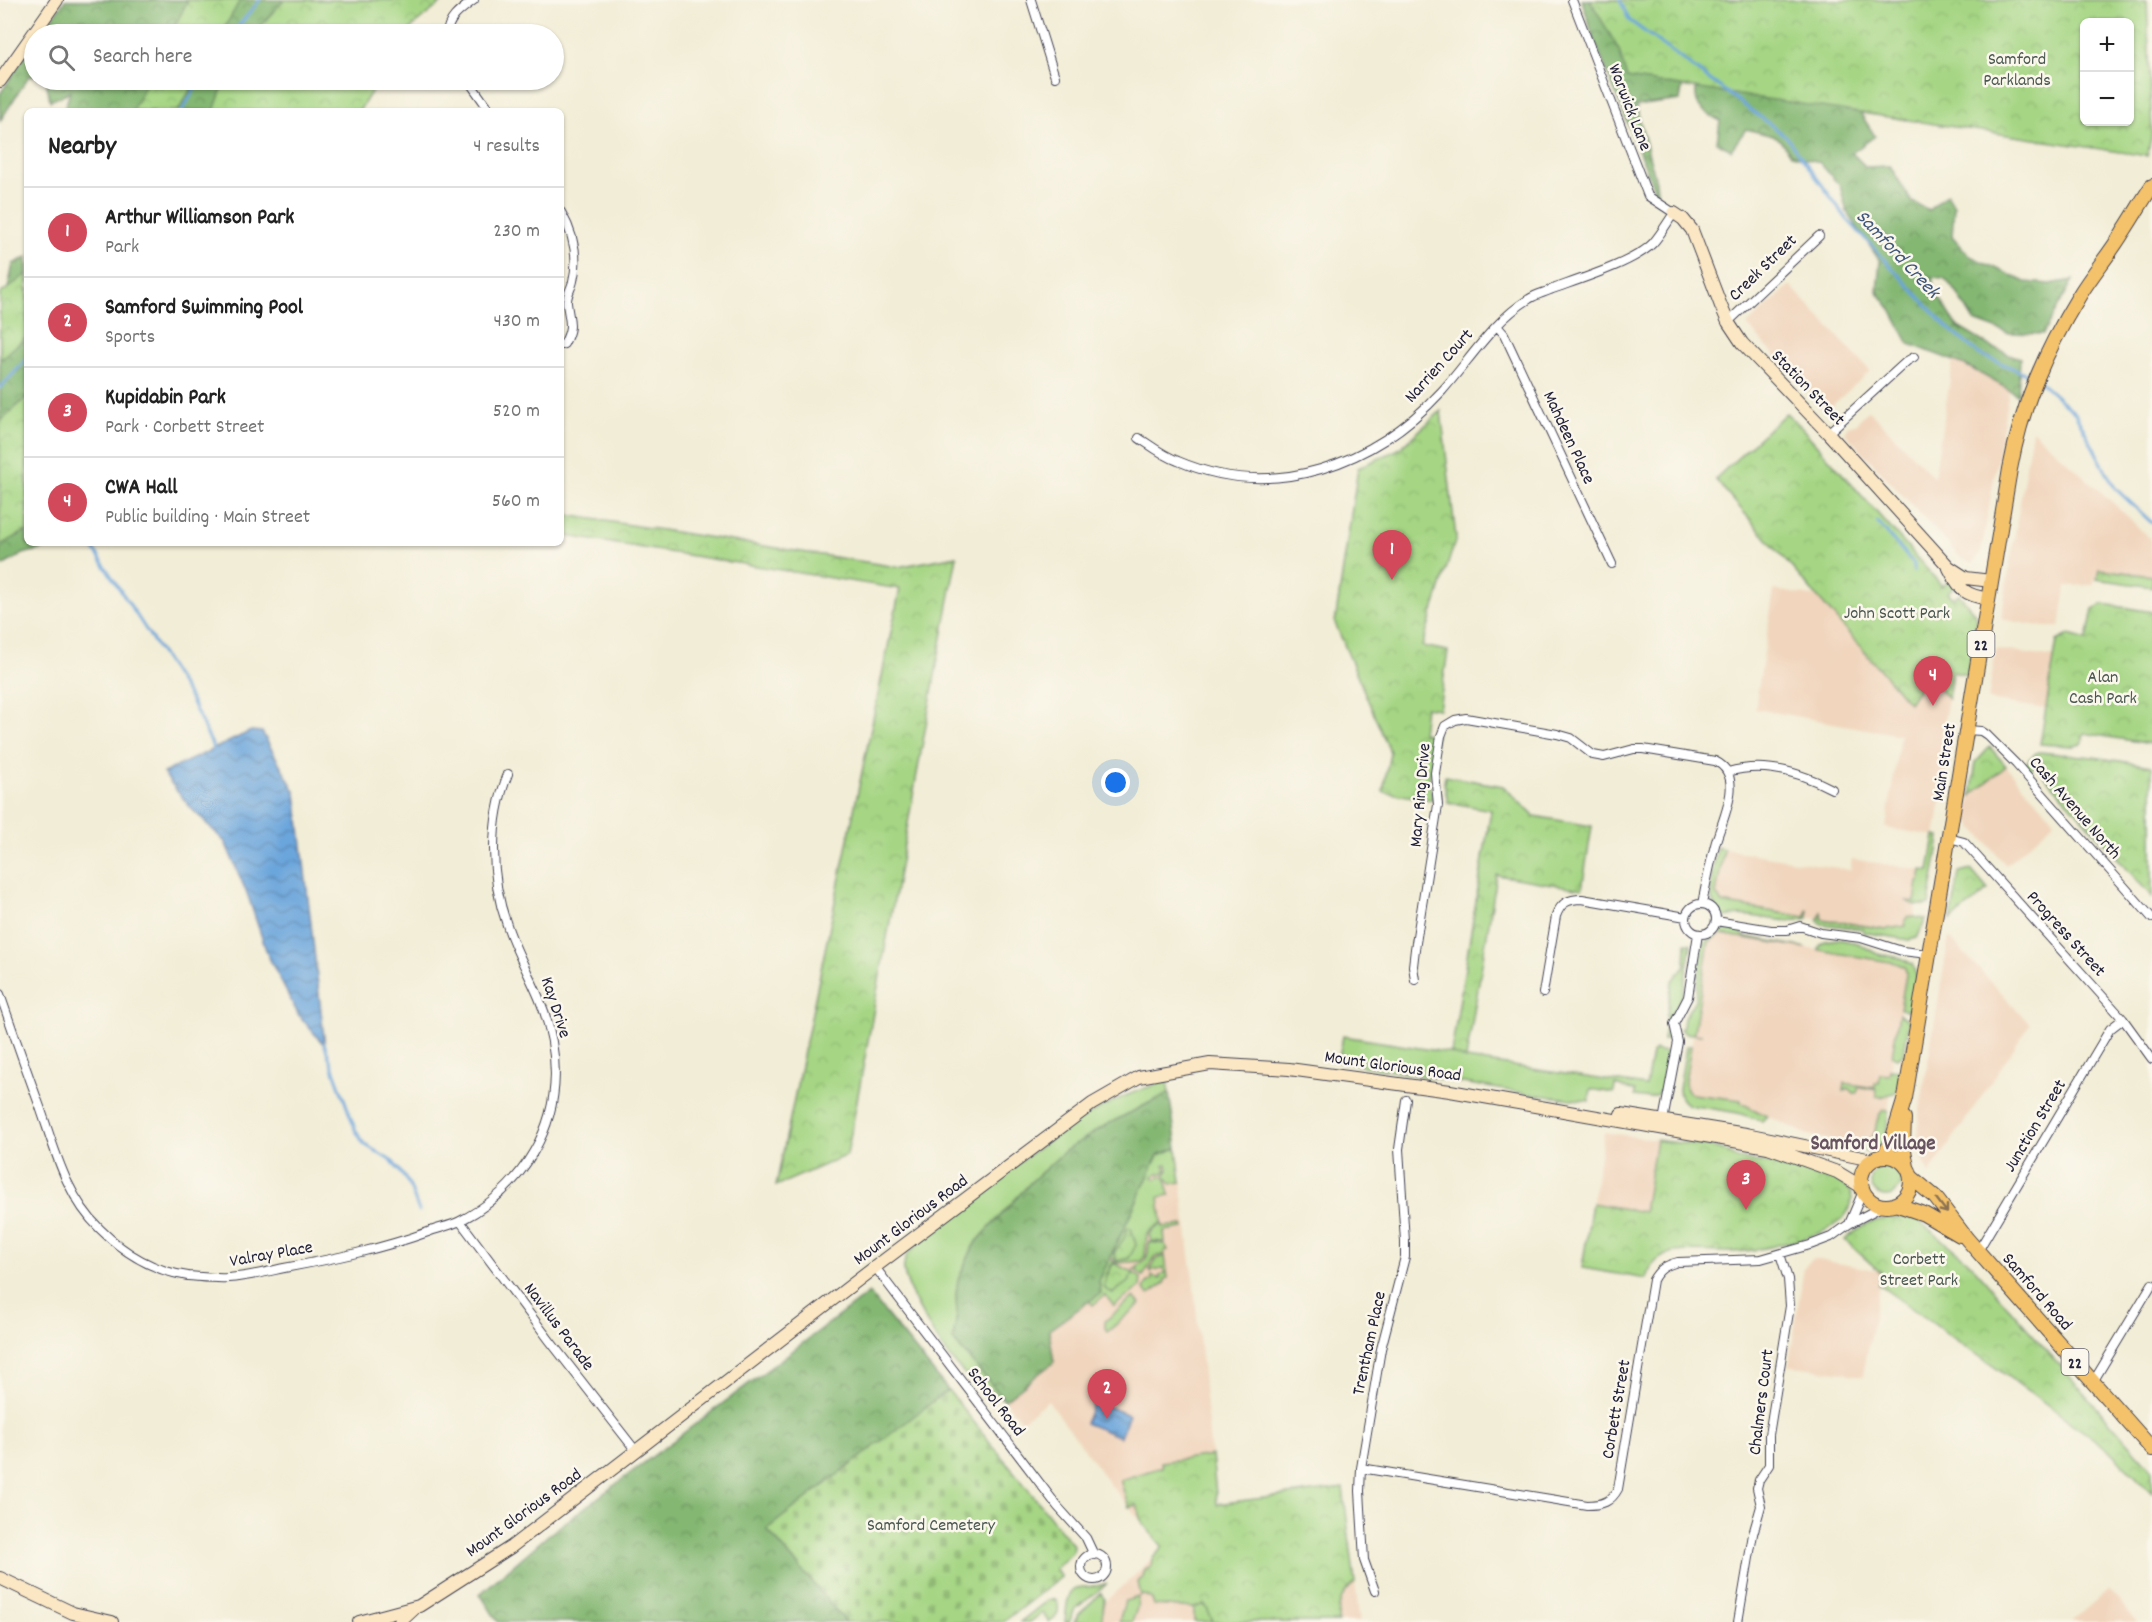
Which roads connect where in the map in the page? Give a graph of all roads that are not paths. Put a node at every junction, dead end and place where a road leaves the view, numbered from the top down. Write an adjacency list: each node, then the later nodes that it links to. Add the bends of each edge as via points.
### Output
1 (57, 0): 5 (main road)
2 (474, 0): 6 (street)
3 (1031, 0): 8 (street)
4 (1572, 0): 13 (street, Warwick Lane, via 1648,196)
5 (40, 24)
6 (449, 24)
7 (24, 47): 9 (main road)
8 (1055, 77)
9 (0, 81)
10 (475, 90): 11 (street)
11 (488, 108)
12 (2152, 186): 25 (main road, Main Street / 22, via 2080,295 2041,365 2013,454)
13 (1674, 213): 17 (main road, Station Street, via 1692,230); 18 (street, Narrien Court, via 1653,243 1636,256 1530,298)
14 (564, 218): 16 (street, via 576,253 574,278)
15 (1819, 236): 17 (street, Creek Street)
16 (564, 303): 19 (street, via 571,321)
17 (1728, 322): 21 (main road, Station Street, via 1742,343)
18 (1497, 326): 22 (street, Narrien Court, via 1443,390 1392,436 1331,467 1288,477 1210,472 1175,460); 23 (street, Mahdeen Place)
19 (564, 344)
20 (1914, 357): 21 (street)
21 (1828, 433): 24 (main road, Station Street)
22 (1139, 438)
23 (1612, 564)
24 (1949, 567): 25 (main road, Station Street, via 1966,578); 26 (main road, Station Street, via 1967,594)
25 (1992, 581): 26 (main road, Main Street / 22)
26 (1989, 599): 27 (main road, Main Street / 22)
27 (1967, 730): 31 (main road, Main Street / 22); 34 (street, Cash Avenue North, via 1987,735 2016,764)
28 (1728, 772): 30 (street, via 1760,767 1782,770); 32 (street, via 1731,780 1727,809); 38 (street, Mary Ring Drive, via 1715,761 1643,749 1604,758 1557,734 1466,718 1445,726 1436,763 1438,805 1415,950)
29 (508, 774): 52 (street, Kay Drive, via 494,837 496,886 507,925 541,1002 553,1042 555,1092 548,1122 519,1176)
30 (1832, 789)
31 (1949, 838): 37 (main road, Main Street / 22); 41 (street, Progress Street, via 1964,843)
32 (1702, 904): 33 (street, via 1693,906); 35 (street, via 1711,908)
33 (1686, 917): 36 (street, via 1687,926); 39 (street, via 1582,899 1564,902 1556,916)
34 (2152, 918)
35 (1716, 921): 36 (street, via 1712,930); 37 (street, via 1771,930 1800,926)
36 (1698, 934): 45 (street, via 1688,997 1674,1024 1678,1042)
37 (1928, 954): 43 (main road, Main Street / 22)
38 (1415, 980)
39 (1543, 993)
40 (0, 994): 52 (street, Valray Place, via 64,1177 81,1207 124,1251 160,1269 228,1279 390,1246)
41 (2123, 1019): 42 (street, Progress Street); 55 (street, Junction Street, via 2110,1029)
42 (2152, 1059)
43 (1905, 1098): 47 (main road, Main Street / 22, via 1892,1140); 49 (main road, Main Street / 22, via 1904,1145)
44 (1406, 1100): 62 (street, Trentham Place, via 1399,1149 1405,1257 1381,1349)
45 (1662, 1125): 46 (main road, Mount Glorious Road); 48 (main road, Mount Glorious Road, via 1768,1147); 57 (main road, Mount Glorious Road, via 1601,1112 1554,1109 1289,1069 1210,1064 1139,1077 1092,1104)
46 (1826, 1150): 47 (main road, Mount Glorious Road); 48 (main road)
47 (1878, 1158): 49 (main road, via 1897,1158); 50 (main road, 22, via 1863,1172)
48 (1832, 1170): 50 (main road, Mount Glorious Road)
49 (1909, 1172): 51 (main road, via 1908,1193); 54 (main road, Samford Road / 22, one-way to 54, via 1935,1197)
50 (1863, 1189): 51 (main road, 22, via 1872,1201); 53 (street)
51 (1890, 1204): 53 (street, Corbett Street); 54 (main road, Samford Road / 22, via 1924,1214)
52 (460, 1221): 61 (street, Navillus Parade)
53 (1849, 1224): 56 (street, Corbett Street, via 1831,1237)
54 (1967, 1239): 55 (main road, Samford Road / 22)
55 (1978, 1251): 59 (main road, Samford Road / 22)
56 (1780, 1254): 62 (street, Corbett Street, via 1761,1260 1678,1262 1658,1271 1653,1280 1618,1489 1606,1503 1587,1505); 70 (street, Chalmers Court, via 1788,1279 1790,1305 1769,1435 1769,1465 1757,1488 1761,1506)
57 (875, 1267): 61 (main road, Mount Glorious Road); 63 (street, School Road, via 1058,1507 1086,1538)
58 (2152, 1284): 59 (street)
59 (2093, 1382): 60 (main road, Samford Road / 22)
60 (2152, 1449)
61 (636, 1451): 66 (main road, Mount Glorious Road, via 511,1546)
62 (1361, 1468): 65 (street, Trentham Place, via 1364,1560)
63 (1094, 1555)
64 (0, 1578): 67 (main road, via 73,1613)
65 (1375, 1591)
66 (419, 1606): 68 (main road, Mount Glorious Road); 69 (main road)
67 (112, 1622)
68 (358, 1622)
69 (400, 1622)
70 (1738, 1622)

